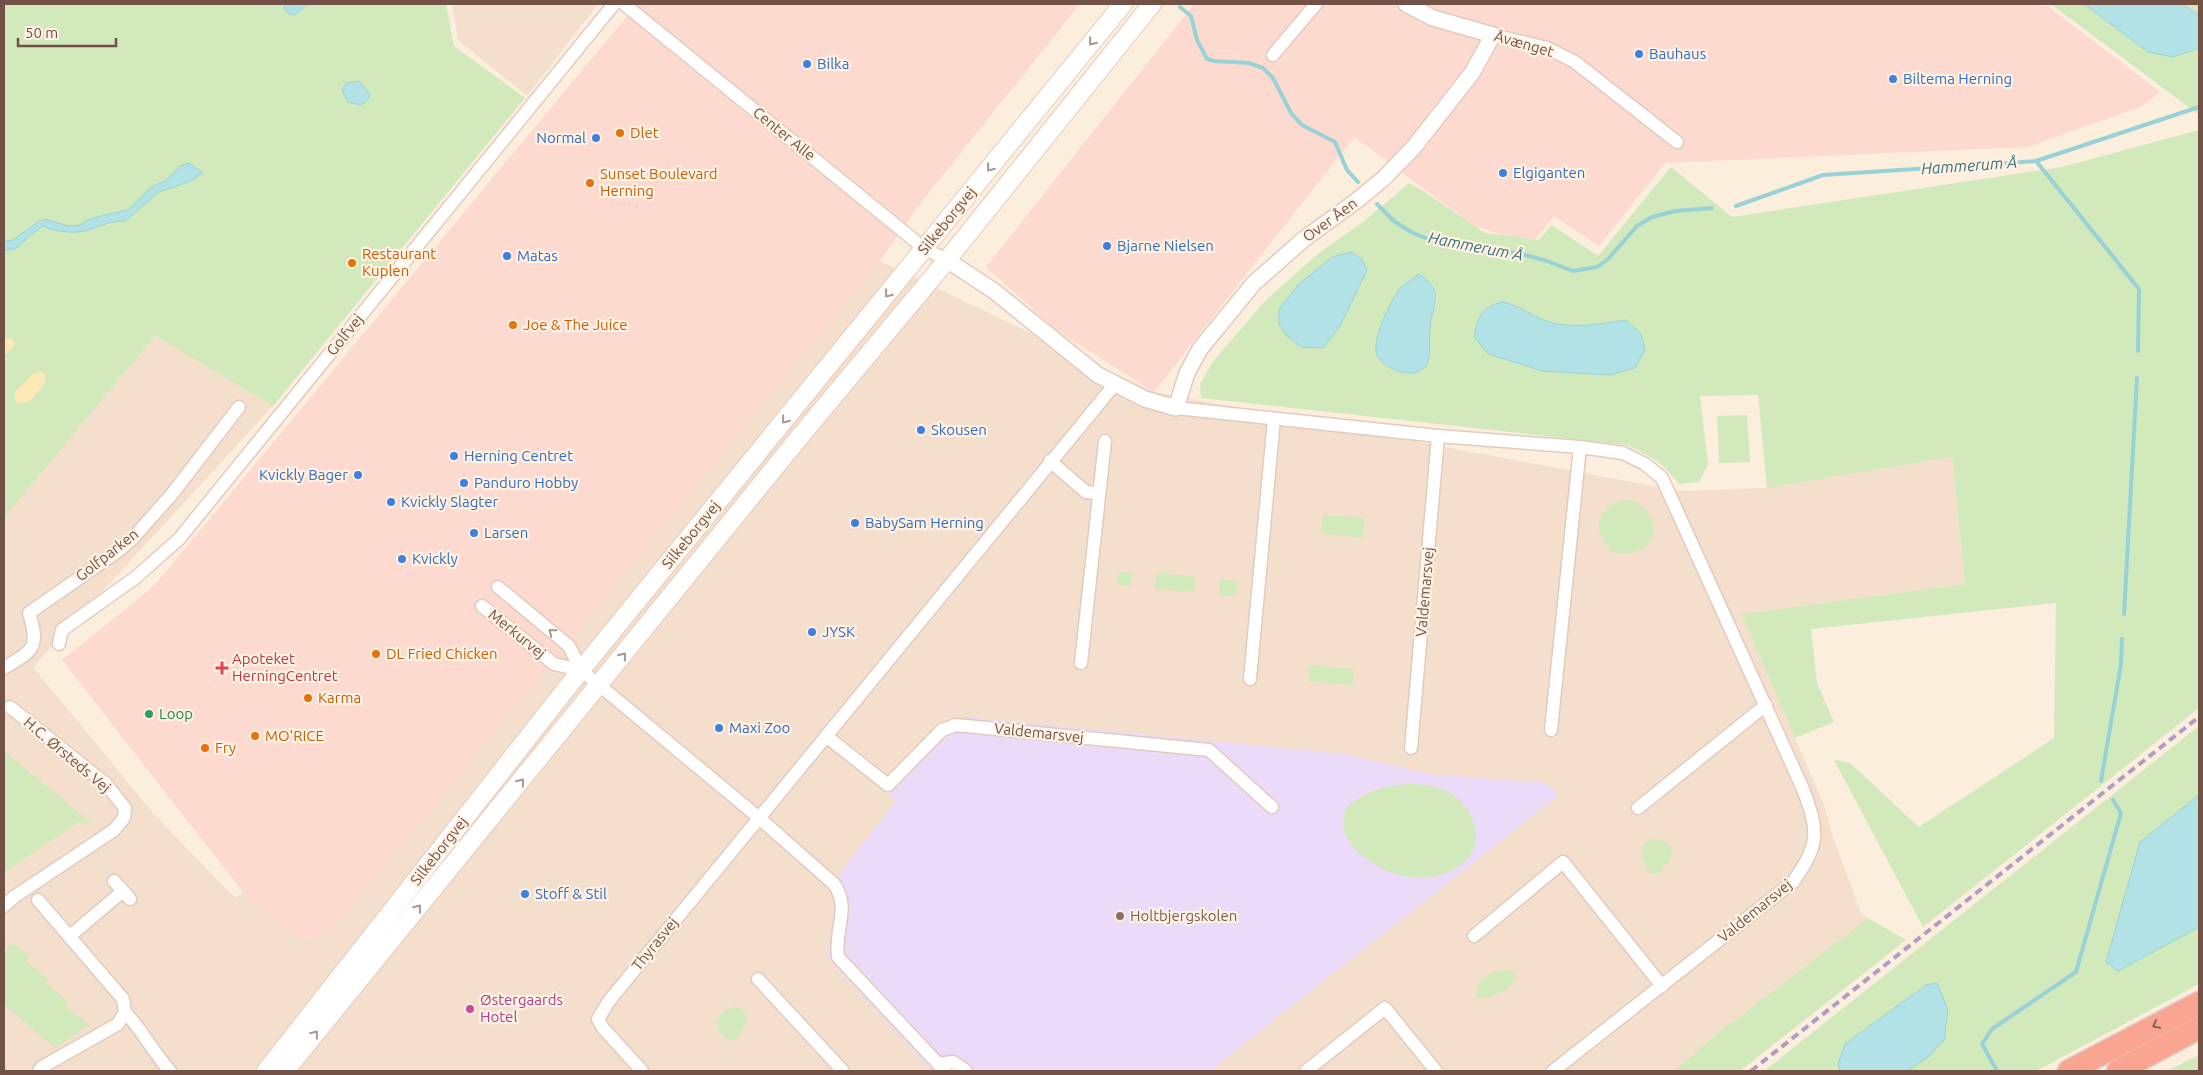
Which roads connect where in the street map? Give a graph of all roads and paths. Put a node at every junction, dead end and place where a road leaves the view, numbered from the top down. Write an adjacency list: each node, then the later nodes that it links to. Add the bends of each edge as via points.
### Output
1 (614, 4): 23 (street, Golfvej, via 179,539 135,578 62,630)
2 (624, 4): 10 (street, Center Alle)
3 (1123, 4): 10 (main road, Silkeborgvej, one-way to 10)
4 (1152, 4): 11 (main road, Silkeborgvej)
5 (1316, 4): 8 (street)
6 (1406, 4): 7 (street, Åvænget, via 1433,18)
7 (1493, 35): 9 (street, Åvænget, via 1547,48 1575,62); 14 (street, Over Åen, via 1472,72 1414,147 1390,172 1254,283 1200,349 1186,374)
8 (1273, 55)
9 (1677, 142)
10 (925, 249): 11 (street, Center Alle); 26 (main road, Silkeborgvej, one-way to 26)
11 (947, 260): 12 (street, Silkeborgvej, via 974,276); 28 (main road, Silkeborgvej, one-way to 11)
12 (1115, 384): 14 (street, Valdemarsvej, via 1145,399); 19 (street)
13 (239, 407): 25 (street, Golfparken, via 172,494 133,538 29,613 35,633 34,642 28,652)
14 (1176, 408): 15 (street, Valdemarsvej)
15 (1274, 419): 16 (street, Valdemarsvej); 27 (street)
16 (1438, 436): 18 (street, Valdemarsvej); 33 (street, Valdemarsvej)
17 (1105, 441): 20 (street)
18 (1580, 447): 29 (street, Valdemarsvej, via 1623,453 1645,464 1662,478); 31 (street)
19 (1050, 461): 20 (street, via 1086,492); 32 (street)
20 (1099, 493): 24 (street)
21 (498, 587): 26 (street, Merkurvej, one-way to 21, via 569,646)
22 (482, 606): 26 (street, Merkurvej, via 554,664)
23 (59, 644)
24 (1081, 663)
25 (4, 668)
26 (580, 670): 28 (street, Merkurvej); 52 (main road, Silkeborgvej)
27 (1250, 679)
28 (599, 685): 36 (street); 53 (main road, Silkeborgvej, one-way to 28)
29 (1766, 705): 35 (street); 44 (street, Valdemarsvej, via 1815,821 1814,841 1808,860 1793,882)
30 (10, 706): 38 (street, H.C. Ørsteds Vej, via 106,784 125,808 124,818 114,830)
31 (1550, 730)
32 (826, 736): 34 (street, Valdemarsvej, via 888,785 942,730 956,725 1208,750); 36 (street)
33 (1411, 748)
34 (1272, 807)
35 (1638, 808)
36 (758, 817): 49 (street, via 840,892 843,902 836,946 838,957); 54 (street, Thyrasvej, via 609,1001 598,1019)
37 (122, 890): 41 (street)
38 (9, 893): 40 (street, H.C. Ørsteds Vej)
39 (38, 900): 41 (street)
40 (4, 906)
41 (70, 936): 46 (street, via 122,999)
42 (1474, 936): 44 (street, via 1562,862)
43 (758, 979): 55 (street)
44 (1662, 986): 59 (street, Valdemarsvej)
45 (2199, 1002): 60 (highway, one-way to 60)
46 (125, 1012): 50 (street, via 118,1024); 51 (street)
47 (2199, 1028): 61 (highway)
48 (2199, 1043): 62 (highway)
49 (942, 1068): 56 (street, via 953,1062)
50 (39, 1071)
51 (170, 1071)
52 (266, 1071)
53 (285, 1071)
54 (642, 1071)
55 (843, 1071)
56 (966, 1071)
57 (1306, 1071): 58 (street, via 1385,1008)
58 (1436, 1071)
59 (1553, 1071)
60 (2069, 1071)
61 (2118, 1071)
62 (2139, 1071)

